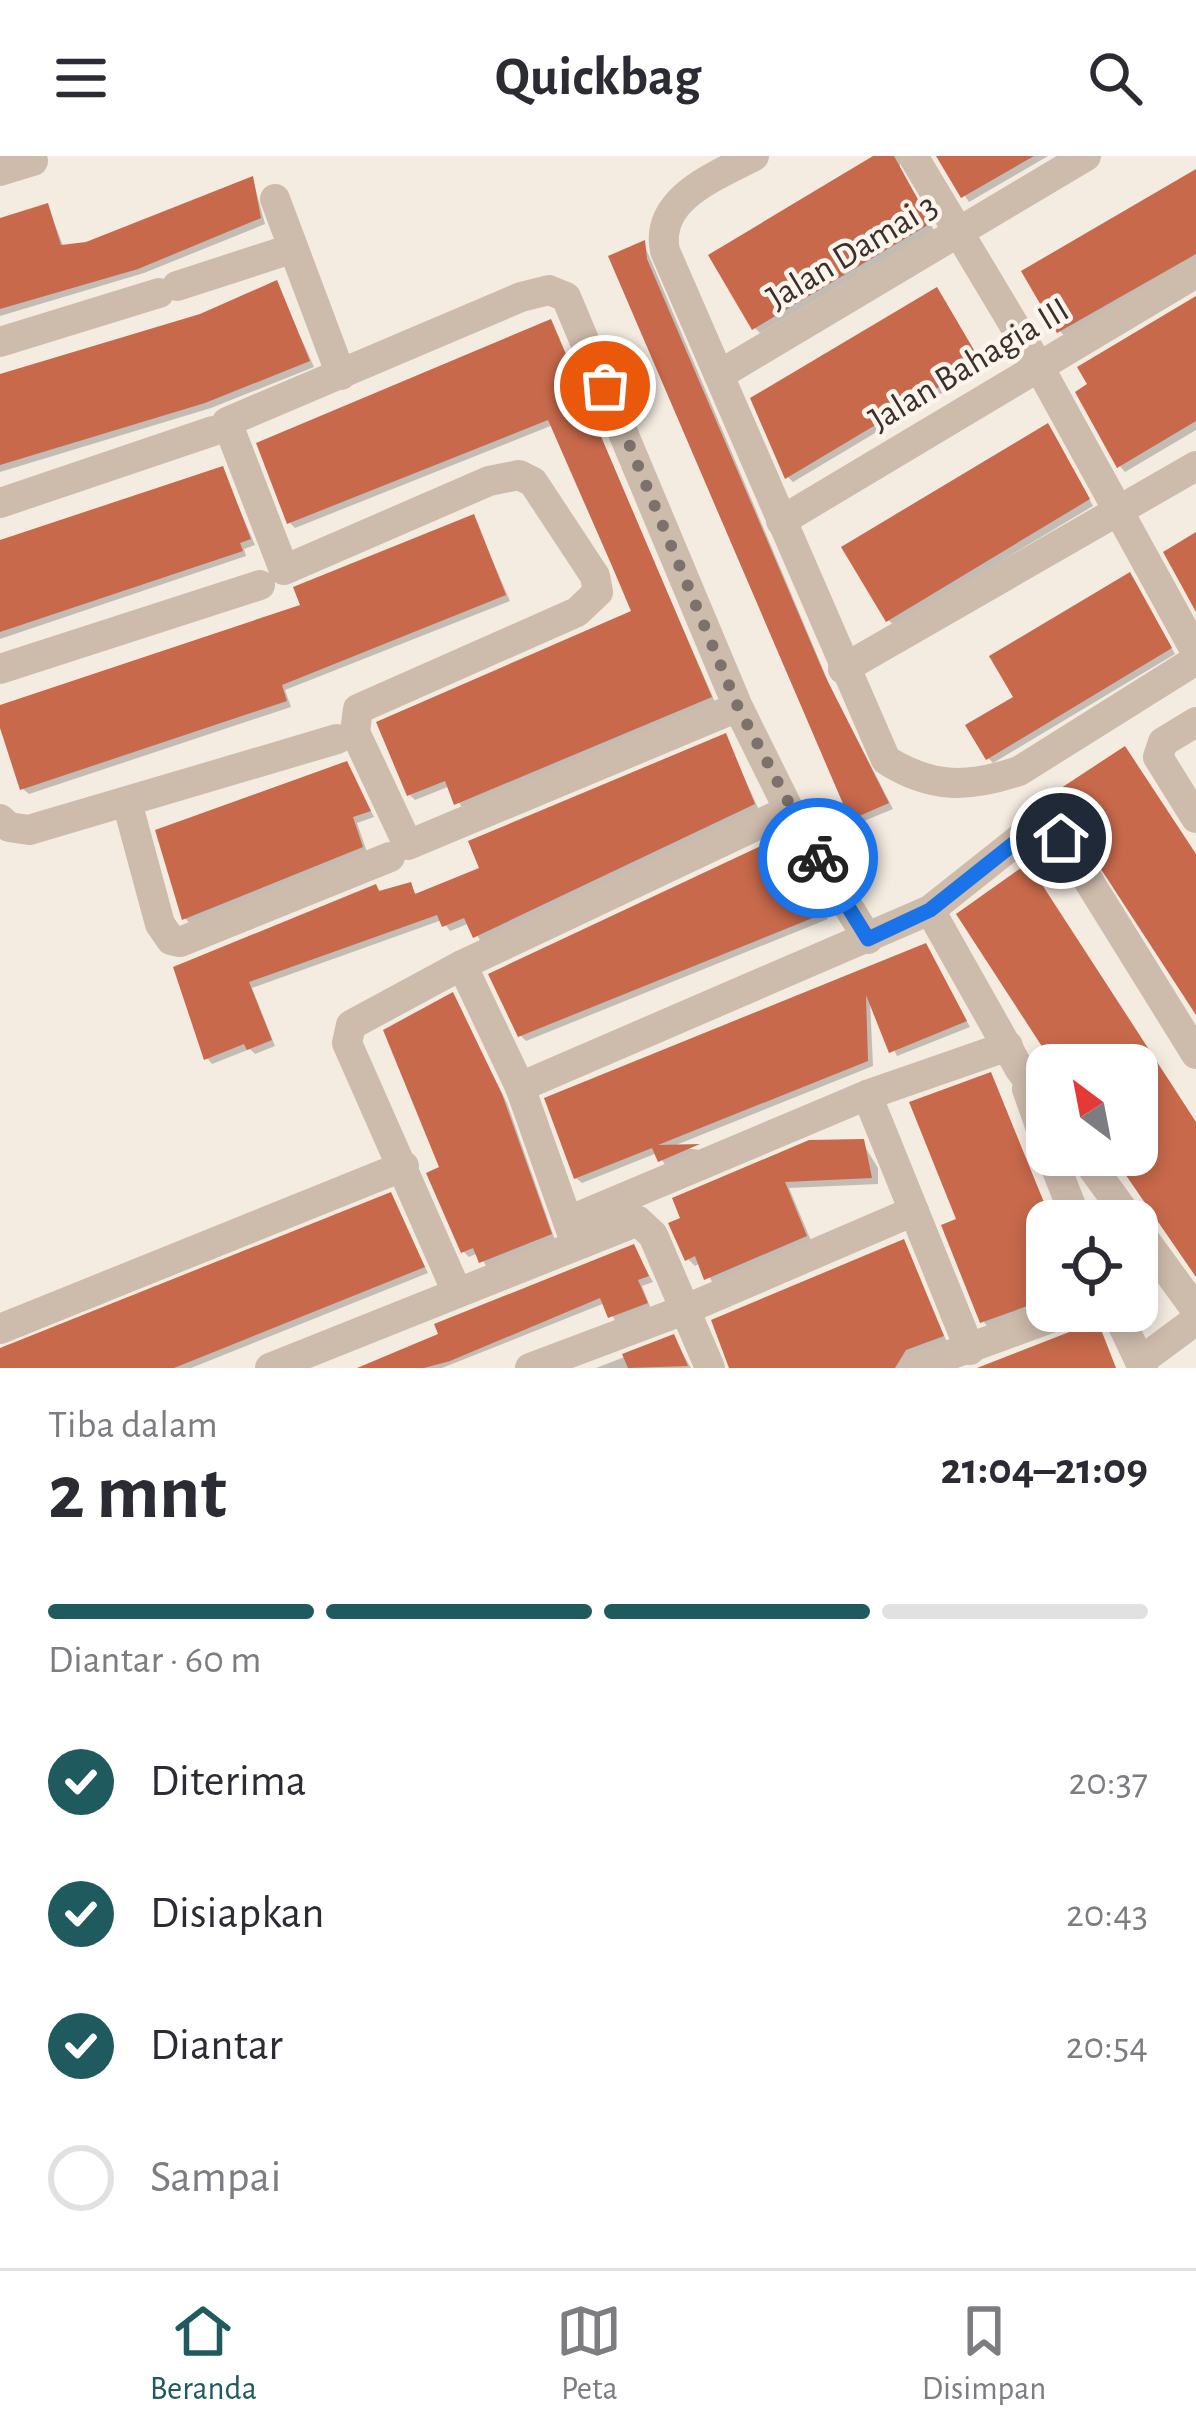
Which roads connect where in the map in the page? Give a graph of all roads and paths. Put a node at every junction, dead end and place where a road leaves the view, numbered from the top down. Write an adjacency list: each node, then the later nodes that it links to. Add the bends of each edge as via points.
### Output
1 (754, 156): 13 (street, via 688,192 662,239)
2 (914, 156): 7 (street)
3 (1086, 156): 7 (street, Jalan Damai 3)
4 (33, 160): 5 (street)
5 (0, 171)
6 (274, 199): 8 (street)
7 (958, 231): 11 (street); 13 (street, Jalan Damai 3)
8 (291, 249): 10 (street); 12 (street)
9 (1196, 273): 11 (street, Jalan Bahagia III)
10 (0, 342)
11 (1038, 365): 17 (street); 18 (street, Jalan Bahagia III)
12 (341, 375): 23 (street, via 521,297 549,290 566,297); 23 (street, via 227,422 284,570 519,476 533,482 599,587 577,613 358,709 355,732 408,845)
13 (719, 375): 18 (street)
14 (213, 431): 16 (street)
15 (1196, 466): 17 (street)
16 (0, 503)
17 (1118, 514): 20 (street); 22 (street)
18 (781, 520): 22 (street)
19 (260, 585): 21 (street)
20 (1196, 656): 22 (street, via 1019,771 965,787 886,760)
21 (0, 669)
22 (843, 669)
23 (738, 707): 27 (street)
24 (1196, 722): 28 (street, via 1163,742 1158,757)
25 (337, 739): 26 (street)
26 (127, 802): 29 (street, via 29,830); 30 (street, via 160,924 180,942)
27 (789, 810): 32 (street); 33 (street)
28 (1196, 818)
29 (0, 819)
30 (390, 856)
31 (930, 910): 32 (street); 34 (street, via 1022,837 1055,833); 35 (street)
32 (868, 939): 37 (street)
33 (462, 965): 37 (street); 40 (street, via 356,1020 346,1035)
34 (1196, 1054)
35 (1014, 1057): 36 (street); 38 (street); 39 (street)
36 (1026, 1075)
37 (520, 1088): 42 (street)
38 (1026, 1089)
39 (867, 1095): 41 (street); 42 (street)
40 (404, 1166): 44 (street); 49 (street)
41 (914, 1211): 45 (street); 51 (street)
42 (571, 1232): 44 (street); 45 (street, via 646,1223)
43 (1158, 1258): 46 (street)
44 (457, 1290): 53 (street)
45 (684, 1310): 54 (street); 55 (street)
46 (1196, 1310)
47 (1196, 1320): 52 (street)
48 (1026, 1328): 51 (street)
49 (0, 1329)
50 (1127, 1332): 52 (street)
51 (970, 1350): 56 (street)
52 (1143, 1364)
53 (270, 1368)
54 (530, 1368)
55 (710, 1368)
56 (914, 1368)

